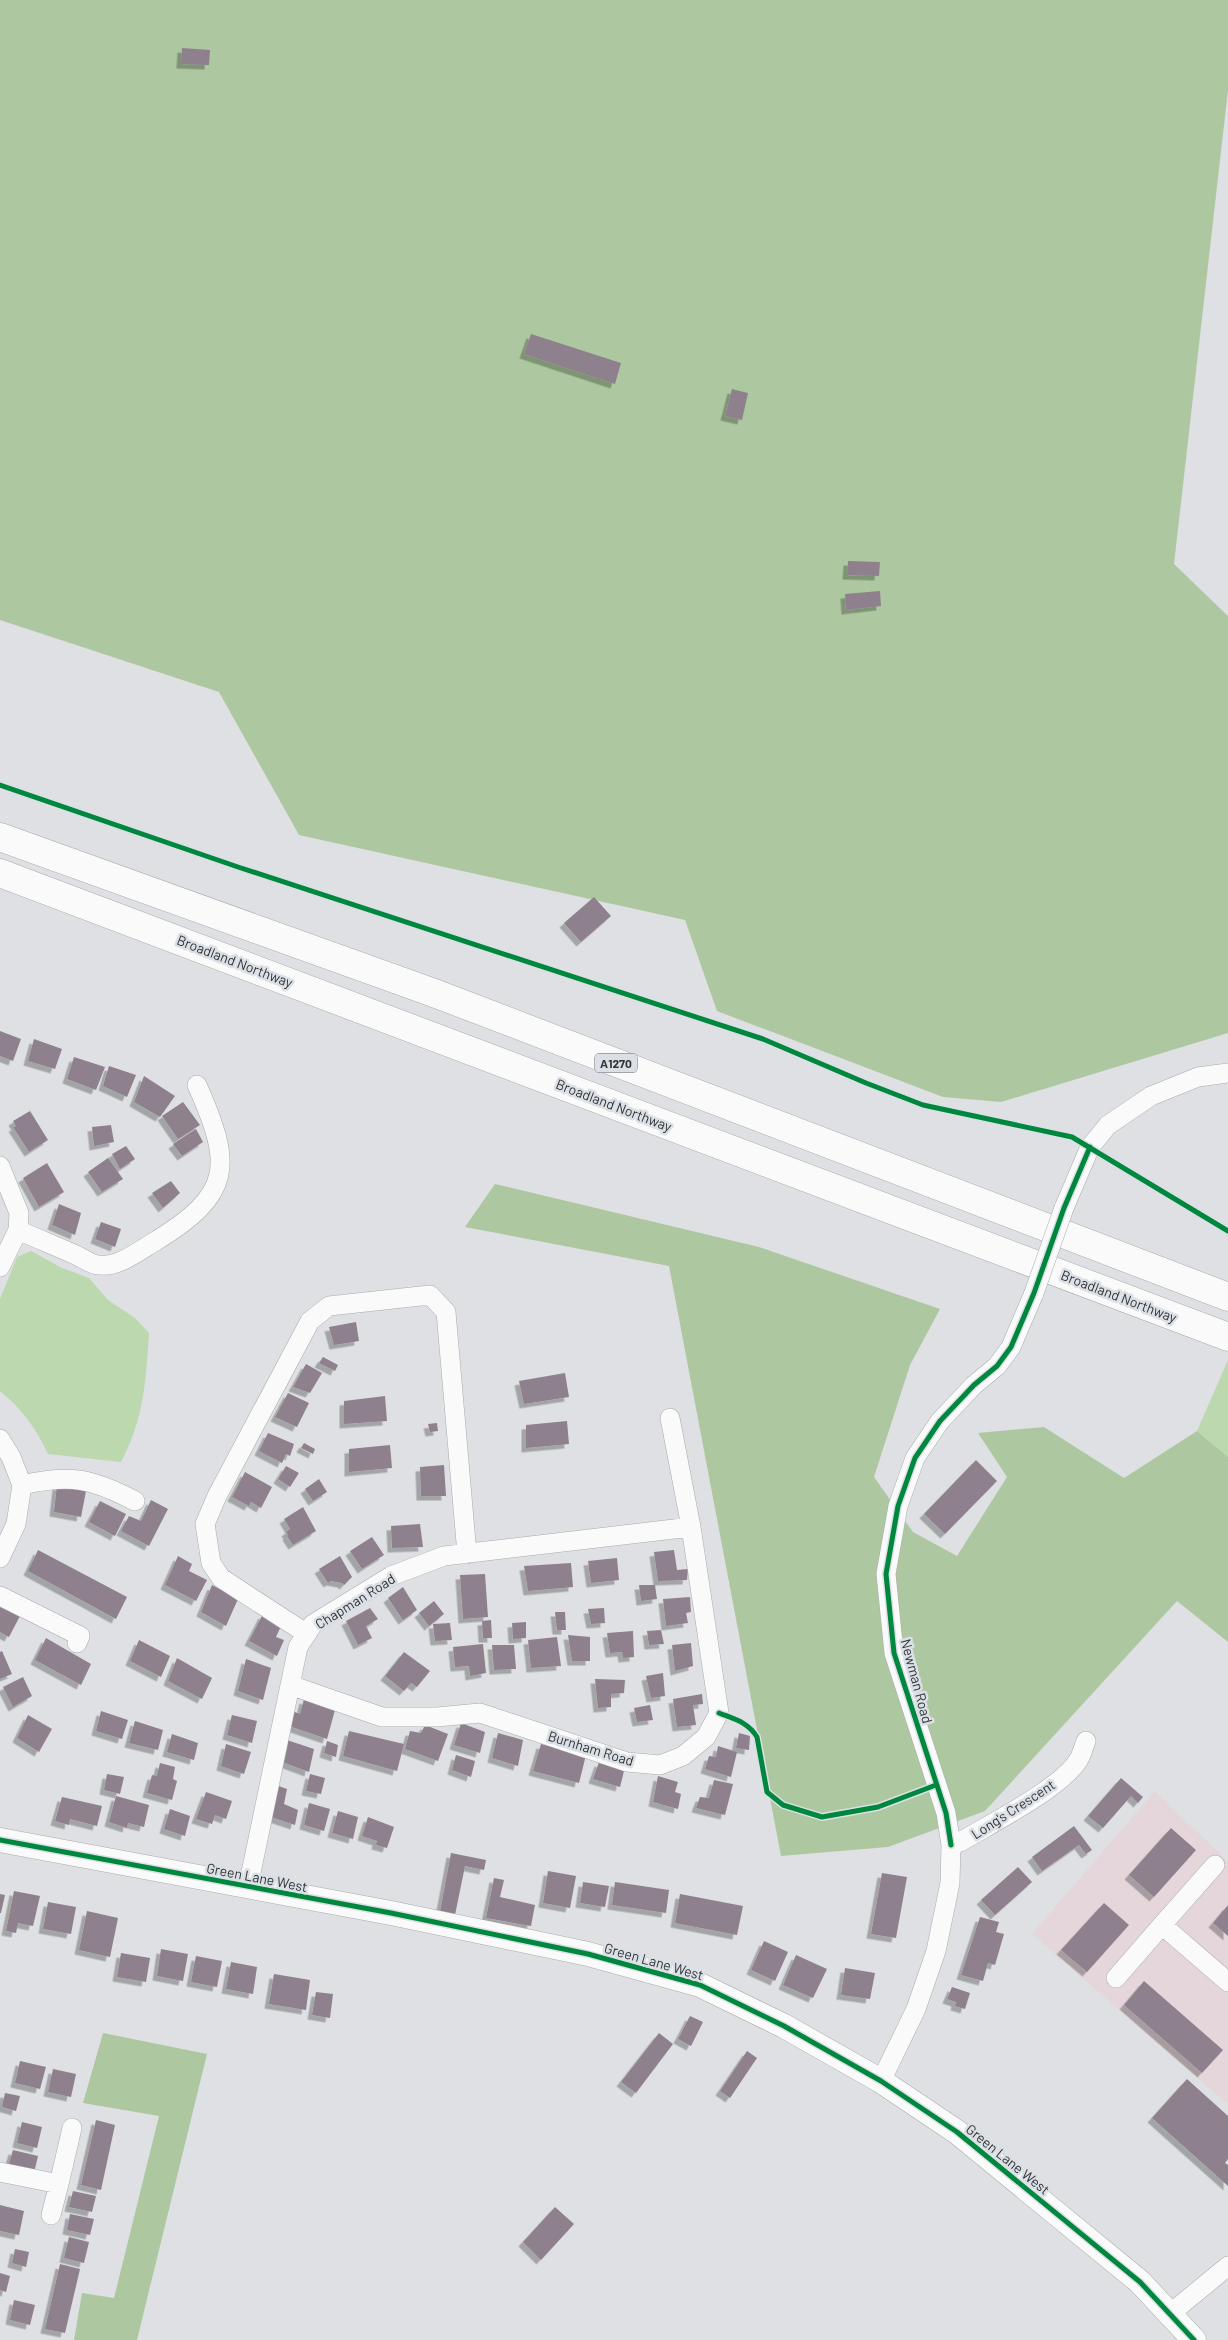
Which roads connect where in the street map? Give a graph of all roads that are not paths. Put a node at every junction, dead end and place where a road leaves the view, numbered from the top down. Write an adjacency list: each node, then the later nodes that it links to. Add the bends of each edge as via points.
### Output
1 (0, 838): 8 (highway, A1270, via 434,993)
2 (0, 873): 9 (highway, Broadland Northway)
3 (1228, 1073): 23 (street, Newman Road, bridge, via 1198,1077 1151,1096 1108,1125 1090,1148 1011,1347 997,1366 940,1421 916,1458 898,1506 886,1574 894,1653 946,1813)
4 (197, 1085): 6 (street, via 213,1122 220,1147 221,1168 213,1192 200,1209 124,1261 99,1266)
5 (0, 1166): 6 (street, via 19,1213)
6 (18, 1230): 7 (street)
7 (0, 1267)
8 (1228, 1297)
9 (1228, 1337)
10 (670, 1418): 14 (street, Burnham Road)
11 (0, 1439): 12 (street)
12 (22, 1485): 13 (street, via 71,1478 90,1482); 16 (street, via 16,1524)
13 (135, 1501)
14 (691, 1526): 15 (street, Chapman Road); 20 (street, Burnham Road, via 719,1713 706,1737 683,1756 660,1765 627,1762 480,1713 382,1717)
15 (468, 1554): 18 (street, Chapman Road, via 444,1556 391,1576 313,1624); 18 (street, via 446,1312 430,1295 329,1306 310,1321 205,1524 211,1563 221,1578)
16 (0, 1558)
17 (0, 1596): 19 (street, via 80,1636)
18 (307, 1634): 20 (street, Chapman Road, via 298,1647)
19 (77, 1643)
20 (290, 1685): 25 (street, Chapman Road)
21 (1086, 1741): 23 (street, Long's Crescent, via 1079,1759 1064,1776 1032,1800)
22 (0, 1840): 25 (street, Green Lane West)
23 (951, 1845): 29 (street, Newman Road, via 950,1883 936,1951 916,2009)
24 (1215, 1865): 26 (street)
25 (248, 1887): 29 (street, Green Lane West, via 588,1954 700,1984 784,2026)
26 (1162, 1925): 27 (street); 28 (street)
27 (1116, 1978)
28 (1228, 1982)
29 (881, 2081): 35 (street, Green Lane West, via 957,2132 1017,2180 1140,2282)
30 (72, 2128): 32 (street)
31 (0, 2172): 32 (street)
32 (59, 2184): 33 (street)
33 (52, 2215)
34 (1228, 2266): 35 (street)
35 (1171, 2314): 36 (street, Green Lane West)
36 (1194, 2340)

